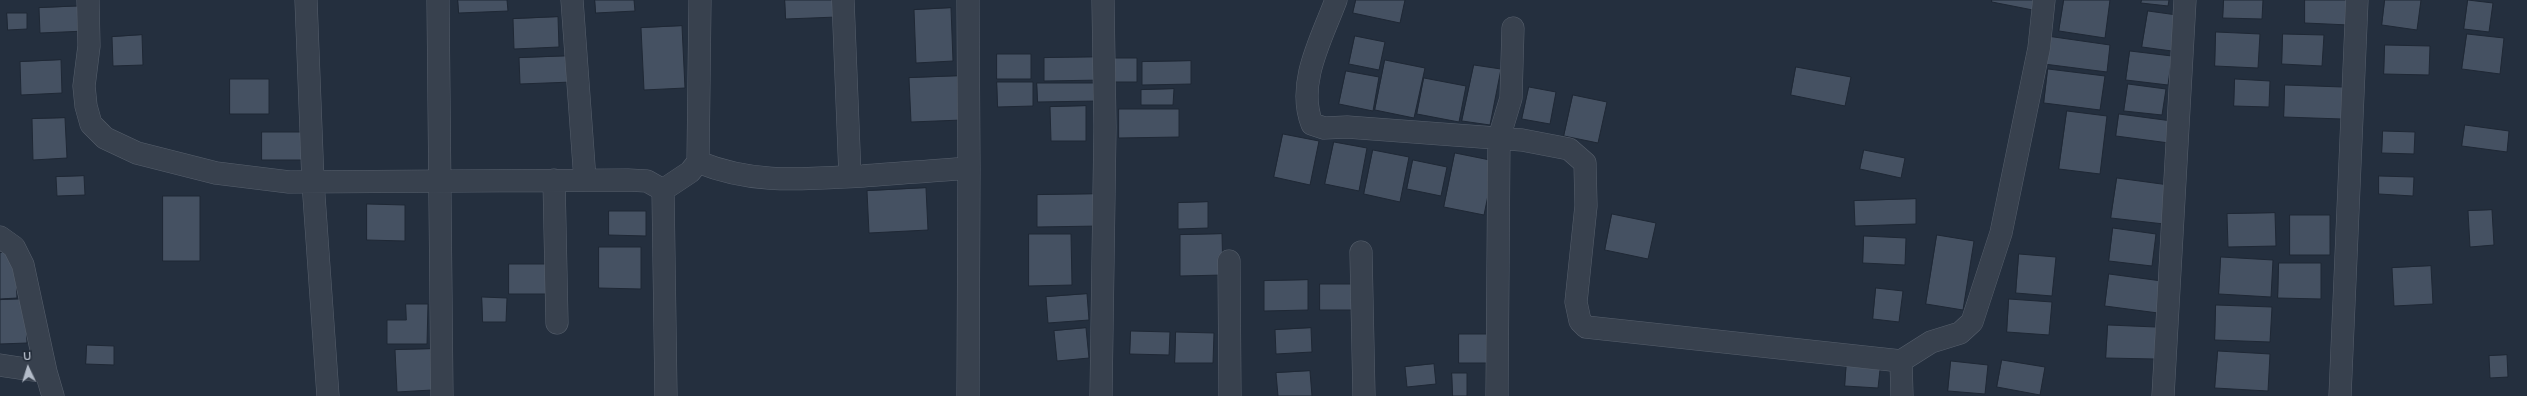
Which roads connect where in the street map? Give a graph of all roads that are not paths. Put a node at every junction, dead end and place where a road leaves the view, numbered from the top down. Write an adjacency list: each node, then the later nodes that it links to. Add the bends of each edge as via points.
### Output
1 (88, 0): 21 (street, via 90,26 84,86 86,106 91,124 105,138 137,153 194,168 270,180)
2 (306, 0): 21 (street)
3 (438, 0): 20 (street)
4 (572, 0): 19 (street)
5 (700, 0): 15 (street)
6 (843, 0): 17 (street)
7 (968, 0): 16 (street)
8 (1103, 0): 35 (street, via 1105,127)
9 (1336, 0): 14 (street, via 1319,40 1306,94 1307,111 1312,124 1324,128 1347,127)
10 (2044, 0): 27 (street, via 2039,48 2001,233 1972,322 1960,333 1931,342)
11 (2185, 0): 40 (street)
12 (2357, 0): 41 (street)
13 (1513, 28): 14 (street, via 1511,98)
14 (1499, 138): 27 (street, via 1569,149 1586,162 1586,198 1576,302 1580,321 1586,327); 38 (street)
15 (698, 162): 17 (street, via 720,171 762,178 801,181); 22 (street, via 690,172)
16 (969, 168): 17 (street); 34 (street)
17 (850, 176)
18 (554, 180): 19 (street); 20 (street); 26 (street)
19 (585, 180): 22 (street, via 647,181)
20 (442, 181): 21 (street); 32 (street)
21 (313, 182): 31 (street)
22 (663, 190): 33 (street)
23 (0, 237): 29 (street, via 14,247 23,265)
24 (1362, 252): 37 (street)
25 (1229, 261): 36 (street)
26 (557, 323)
27 (1901, 361): 39 (street)
28 (0, 365): 29 (street)
29 (46, 372): 30 (street)
30 (53, 396)
31 (328, 396)
32 (442, 396)
33 (666, 396)
34 (968, 396)
35 (1101, 396)
36 (1230, 396)
37 (1364, 396)
38 (1497, 396)
39 (1902, 396)
40 (2163, 396)
41 (2340, 396)

